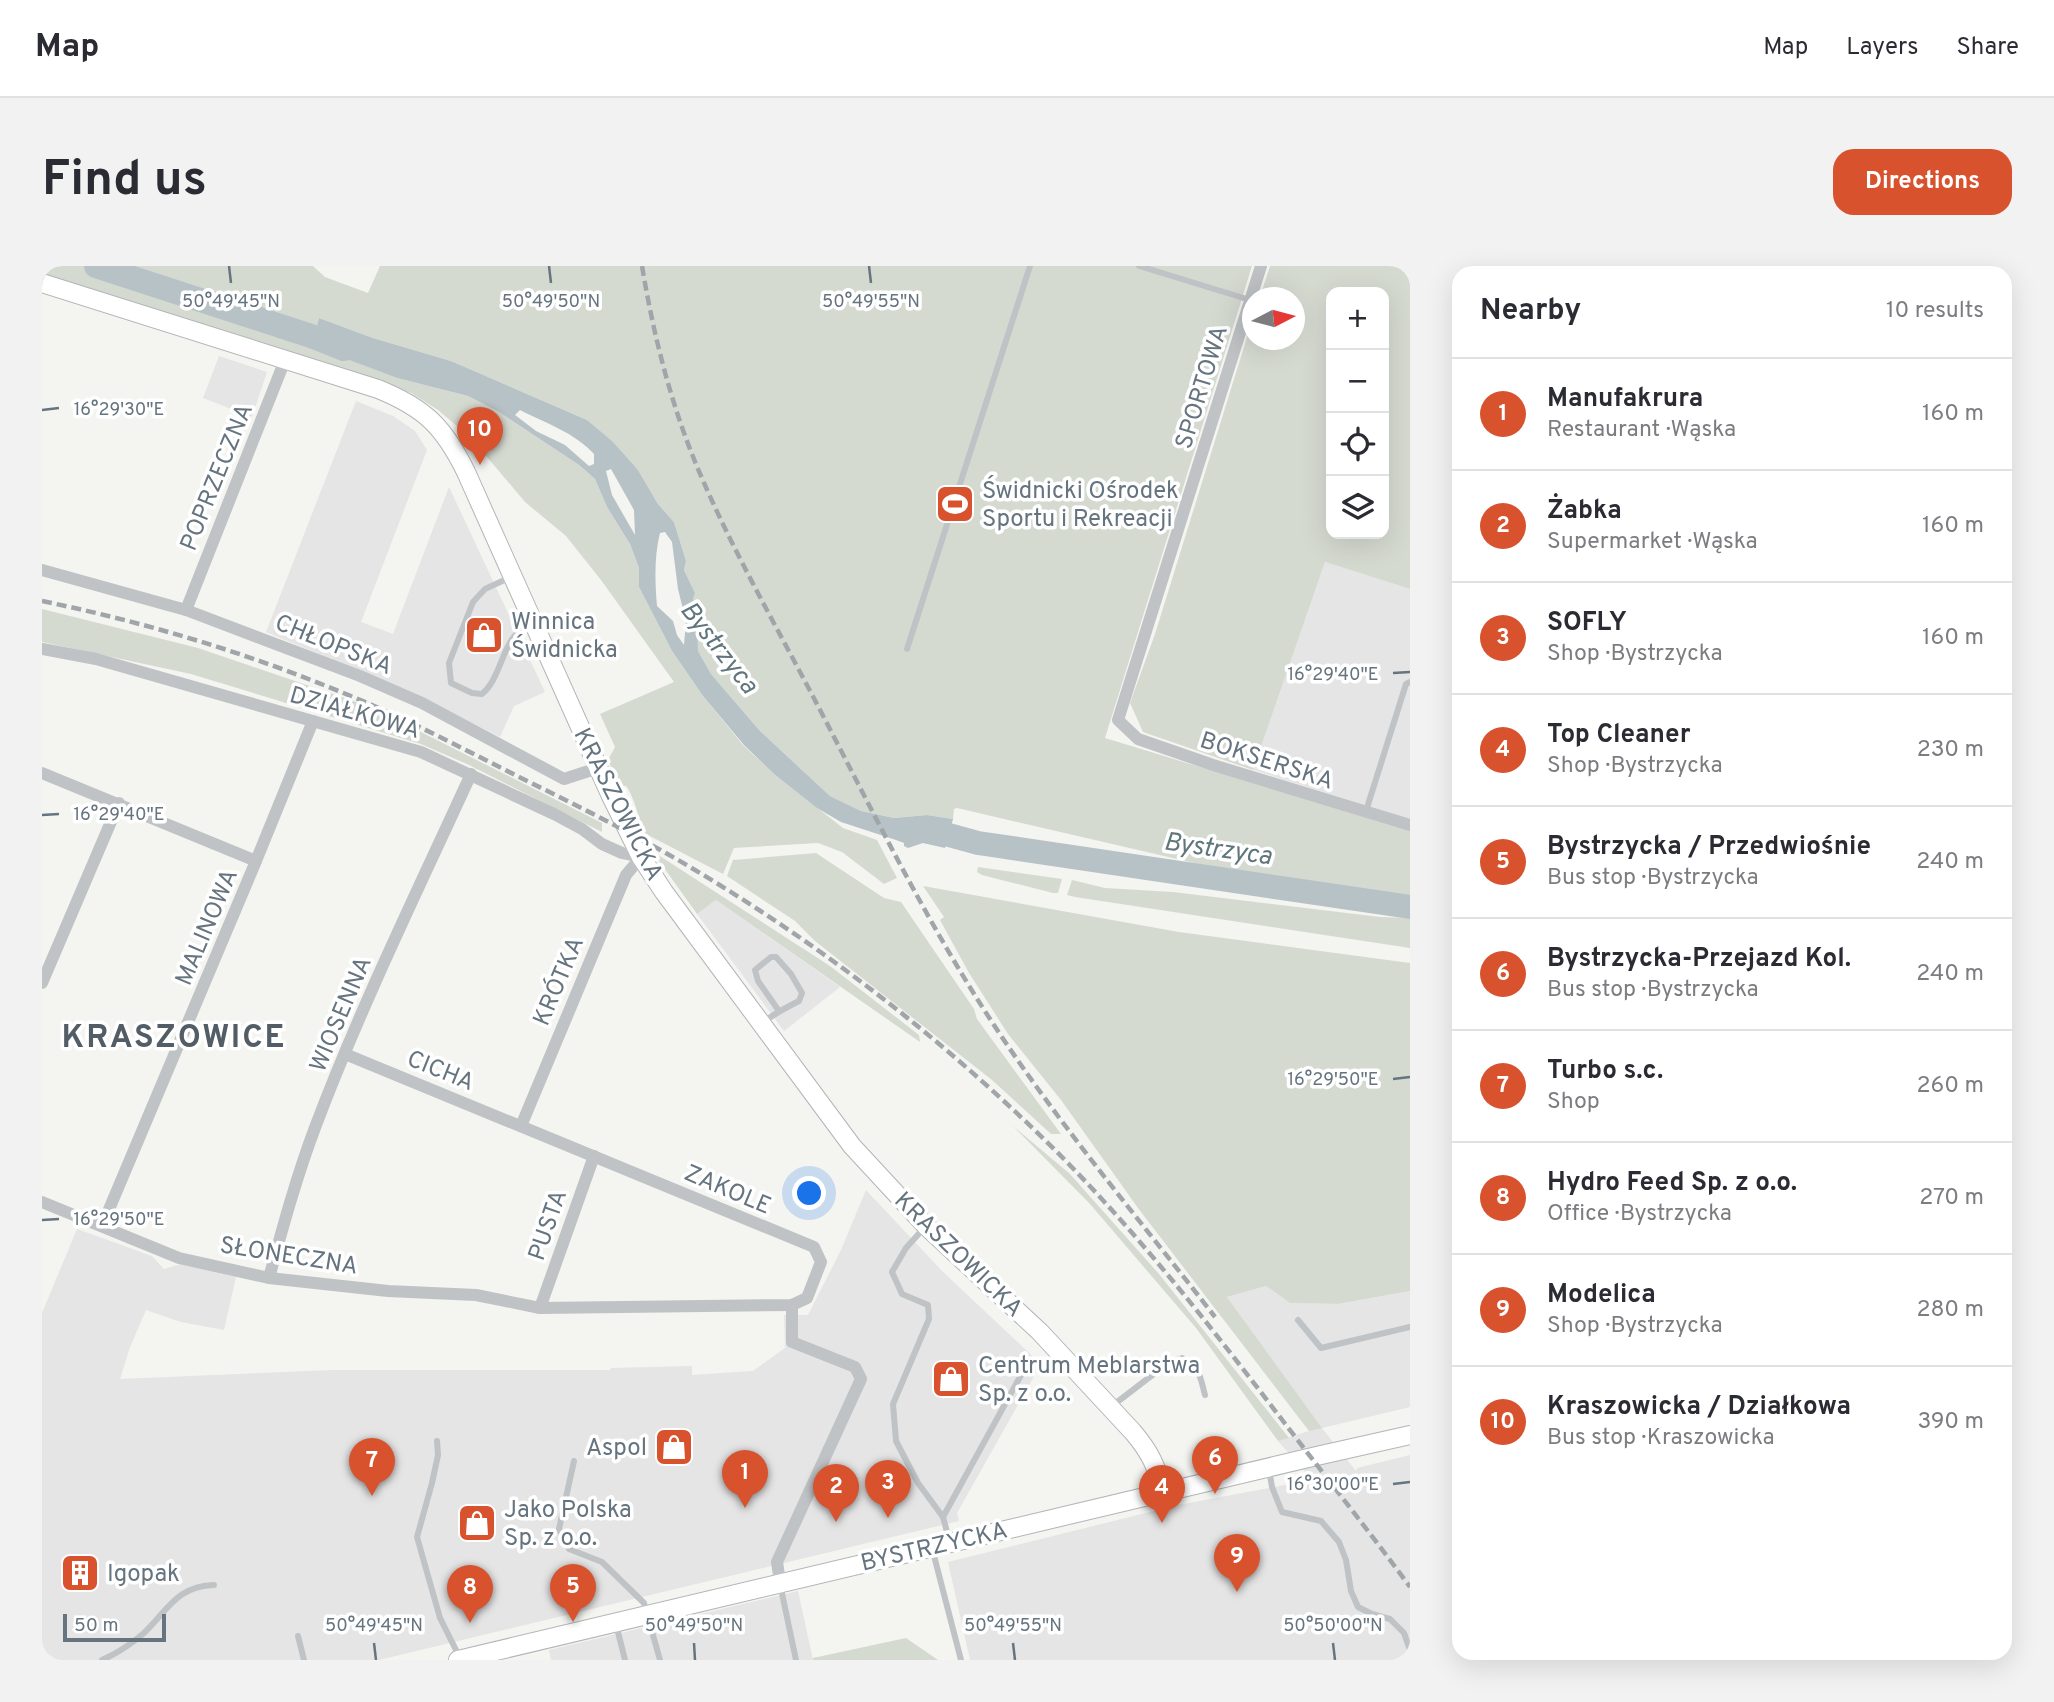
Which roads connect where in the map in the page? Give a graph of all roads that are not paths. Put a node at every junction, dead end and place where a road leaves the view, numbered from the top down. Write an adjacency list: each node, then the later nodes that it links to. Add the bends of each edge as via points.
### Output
1 (1030, 266): 14 (lane)
2 (1139, 266): 6 (lane)
3 (1261, 266): 5 (street, SPORTOWA)
4 (42, 284): 8 (street, KRASZOWICKA)
5 (1254, 287)
6 (1242, 298)
7 (1242, 325): 16 (street, SPORTOWA)
8 (285, 360): 10 (street, KRASZOWICKA, via 388,393 432,418 447,435 466,472); 11 (street, POPRZECZNA)
9 (42, 570): 11 (street, CHŁOPSKA)
10 (513, 576): 12 (street, KRASZOWICKA); 12 (lane, via 485,589 473,603 449,663 451,683 482,694 518,632)
11 (186, 610): 18 (street, CHŁOPSKA, via 422,703 564,779)
12 (534, 624): 18 (street, KRASZOWICKA)
13 (42, 649): 17 (street, DZIAŁKOWA, via 96,659)
14 (907, 649)
15 (1410, 682): 22 (lane)
16 (1118, 720): 22 (street, BOKSERSKA, via 1138,738)
17 (313, 721): 20 (street, DZIAŁKOWA, via 421,752); 25 (street, MALINOWA)
18 (598, 768): 24 (street, KRASZOWICKA)
19 (42, 773): 21 (street)
20 (471, 774): 24 (street, DZIAŁKOWA, via 582,829 602,844); 29 (street, WIOSENNA)
21 (119, 803): 25 (street); 26 (street)
22 (1366, 813): 23 (street, BOKSERSKA)
23 (1410, 825)
24 (640, 857): 28 (street, KRASZOWICKA); 30 (street, KRÓTKA, via 626,875)
25 (256, 862): 33 (street, MALINOWA)
26 (42, 983)
27 (779, 1011): 27 (lane, via 799,1002 802,993 784,966 771,957 755,971); 28 (lane)
28 (763, 1023): 34 (street, KRASZOWICKA, via 852,1146)
29 (345, 1054): 30 (street, CICHA); 35 (street, WIOSENNA, via 290,1200)
30 (521, 1126): 31 (street, ZAKOLE)
31 (594, 1156): 36 (street, ZAKOLE, via 814,1247 821,1262 807,1298); 37 (street, PUSTA)
32 (42, 1202): 33 (street, SŁONECZNA)
33 (102, 1226): 35 (street, SŁONECZNA, via 179,1258)
34 (926, 1226): 42 (street, KRASZOWICKA, via 1040,1332); 50 (lane, via 892,1272 902,1294 928,1305 929,1319 893,1404 896,1441)
35 (269, 1278): 37 (street, SŁONECZNA, via 476,1295)
36 (792, 1305): 37 (street); 53 (street, via 792,1342 855,1367 861,1379 777,1562)
37 (540, 1308)
38 (1298, 1320): 39 (lane, via 1321,1348)
39 (1410, 1327)
40 (1026, 1366): 50 (lane)
41 (1205, 1395): 42 (lane, via 1194,1364 1182,1358 1168,1363)
42 (1110, 1407): 49 (street, KRASZOWICKA, via 1148,1449)
43 (1410, 1436): 47 (street, BYSTRZYCKA)
44 (436, 1441): 61 (lane, via 438,1455 417,1537 440,1618)
45 (1219, 1443): 48 (lane)
46 (575, 1461): 55 (lane, via 559,1529 569,1549 602,1562 644,1603)
47 (1269, 1467): 48 (street, BYSTRZYCKA); 58 (lane, via 1282,1512 1321,1521 1339,1542 1359,1607 1390,1619 1404,1633)
48 (1228, 1477): 49 (street, BYSTRZYCKA)
49 (1163, 1492): 51 (street, BYSTRZYCKA)
50 (943, 1517): 51 (lane)
51 (950, 1543): 52 (street, BYSTRZYCKA)
52 (932, 1547): 53 (street, BYSTRZYCKA); 65 (lane)
53 (780, 1582): 55 (street, BYSTRZYCKA); 64 (lane)
54 (214, 1585): 59 (lane, via 199,1586 174,1599 124,1650)
55 (648, 1614): 56 (street, BYSTRZYCKA); 63 (lane)
56 (616, 1622): 61 (street, BYSTRZYCKA); 62 (lane)
57 (298, 1636): 60 (lane)
58 (1410, 1650)
59 (102, 1660)
60 (304, 1660)
61 (459, 1660)
62 (625, 1660)
63 (660, 1660)
64 (796, 1660)
65 (961, 1660)

